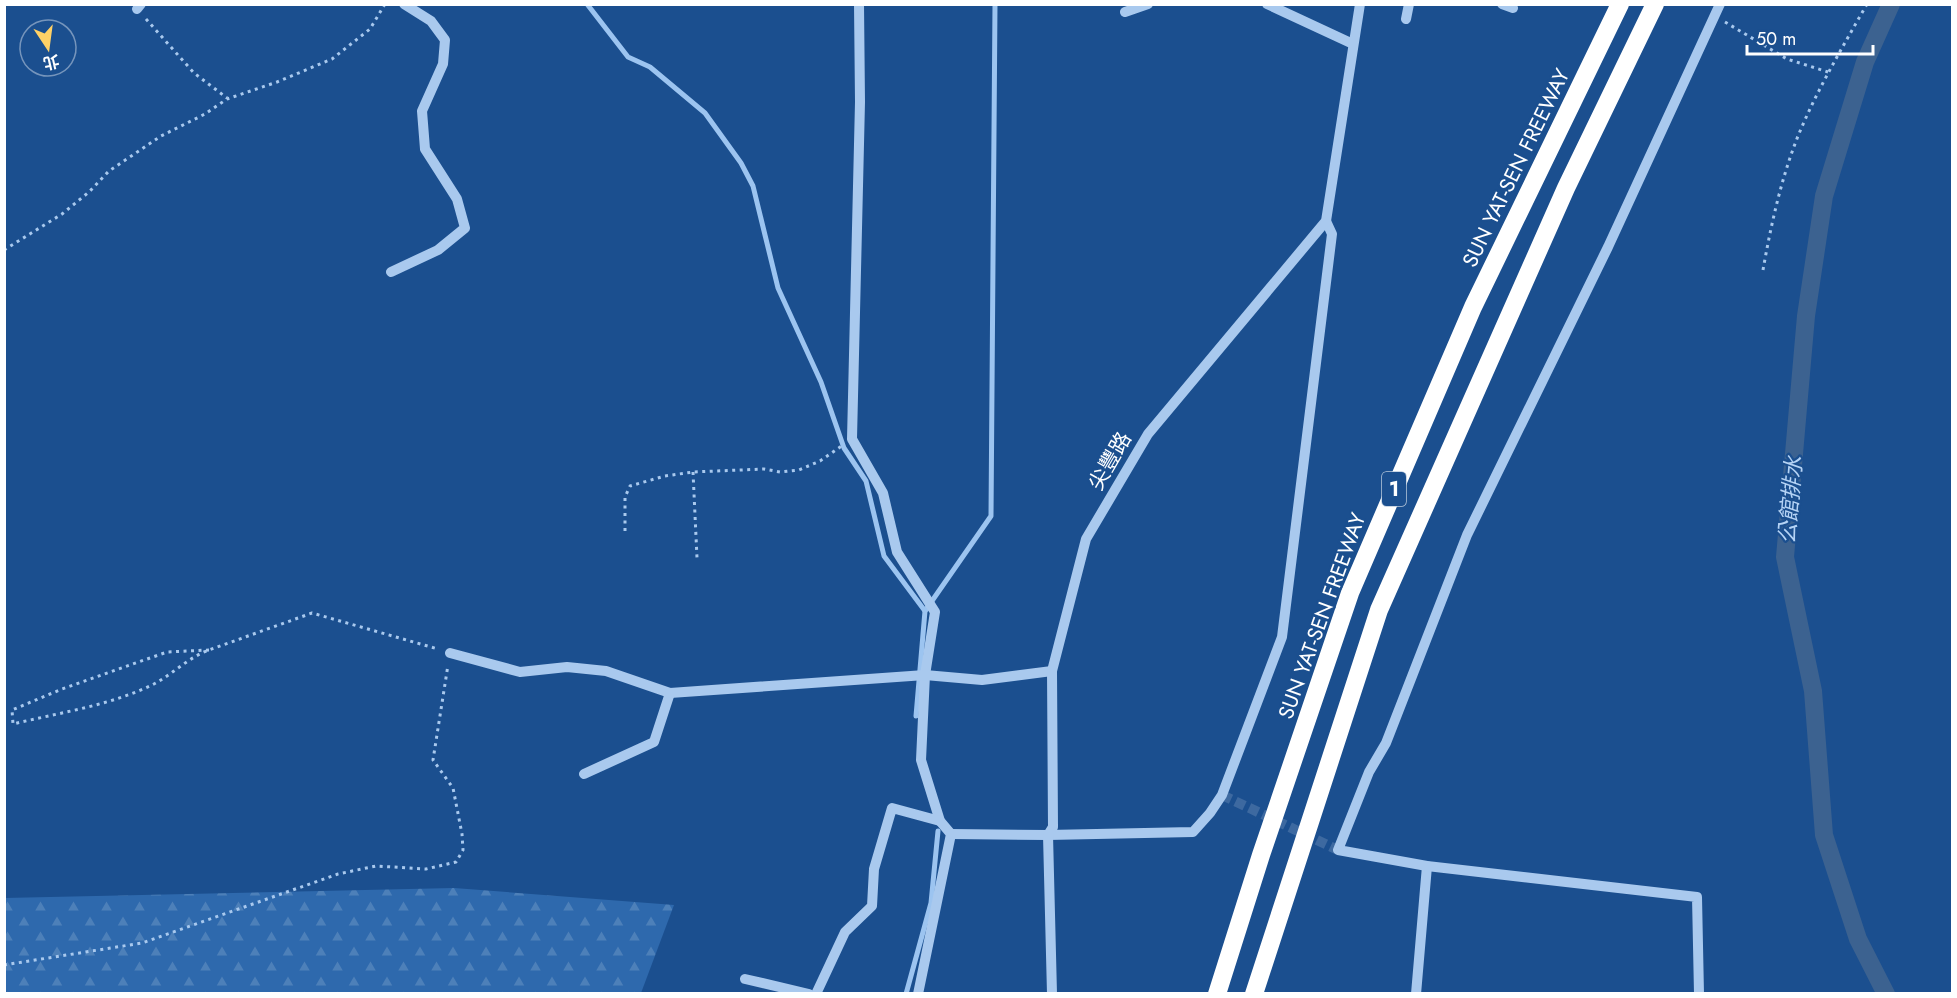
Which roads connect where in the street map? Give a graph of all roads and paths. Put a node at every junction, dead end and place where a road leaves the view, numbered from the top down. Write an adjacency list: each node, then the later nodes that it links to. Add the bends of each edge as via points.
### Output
1 (385, 4): 18 (path, via 370,29 332,59)
2 (404, 4): 22 (street, via 431,21 445,40 443,64 423,111 425,148 457,199 465,228 438,250)
3 (859, 4): 23 (street)
4 (1148, 4): 13 (street)
5 (1267, 4): 16 (street)
6 (1360, 4): 16 (street)
7 (1409, 4): 15 (street)
8 (1620, 4): 43 (highway, SUN YAT-SEN FREEWAY / 1, via 1473,308 1350,593)
9 (1655, 4): 44 (highway, 1, via 1566,188 1379,610)
10 (1720, 4): 14 (street)
11 (1867, 4): 17 (path)
12 (139, 7): 18 (path, via 194,73)
13 (1125, 12)
14 (1714, 16): 17 (path, via 1786,59); 36 (street, via 1608,247 1467,535 1386,743 1369,772 1338,850)
15 (1406, 19)
16 (1353, 44): 19 (street)
17 (1828, 72): 21 (path, via 1798,138 1772,220)
18 (227, 99): 20 (path, via 109,171 62,214)
19 (1326, 221): 29 (street, 尖豐路, via 1148,434 1086,539); 35 (street, via 1332,234 1281,637 1222,795 1193,832)
20 (4, 250)
21 (1762, 270)
22 (391, 272)
23 (852, 439): 24 (path, via 799,470); 30 (street, via 883,493 897,552 935,612)
24 (693, 472): 25 (path, via 630,486 625,497); 26 (path)
25 (625, 531)
26 (697, 558)
27 (209, 651): 27 (path, via 196,655 151,685 98,704 13,724 12,710 62,689 167,652); 28 (path, via 312,613)
28 (450, 653): 31 (street, via 520,672 567,667 606,671); 37 (path, via 433,760 453,788 463,850 456,861 426,869 376,866 338,874 142,943)
29 (1052, 671): 30 (street, via 982,680); 35 (street, 尖豐路, via 1053,826)
30 (923, 675): 31 (street); 33 (street, via 921,760)
31 (670, 693): 32 (street, via 654,742)
32 (584, 774)
33 (940, 821): 34 (street); 40 (street, via 892,808 874,869 872,906 845,932)
34 (951, 834): 35 (street); 41 (street)
35 (1048, 835): 42 (street, 尖豐路)
36 (1426, 866): 45 (street); 46 (street, via 1697,897)
37 (4, 965)
38 (745, 979): 39 (street)
39 (809, 993)
40 (816, 993)
41 (918, 993)
42 (1052, 993)
43 (1217, 993)
44 (1254, 993)
45 (1416, 993)
46 (1699, 993)

